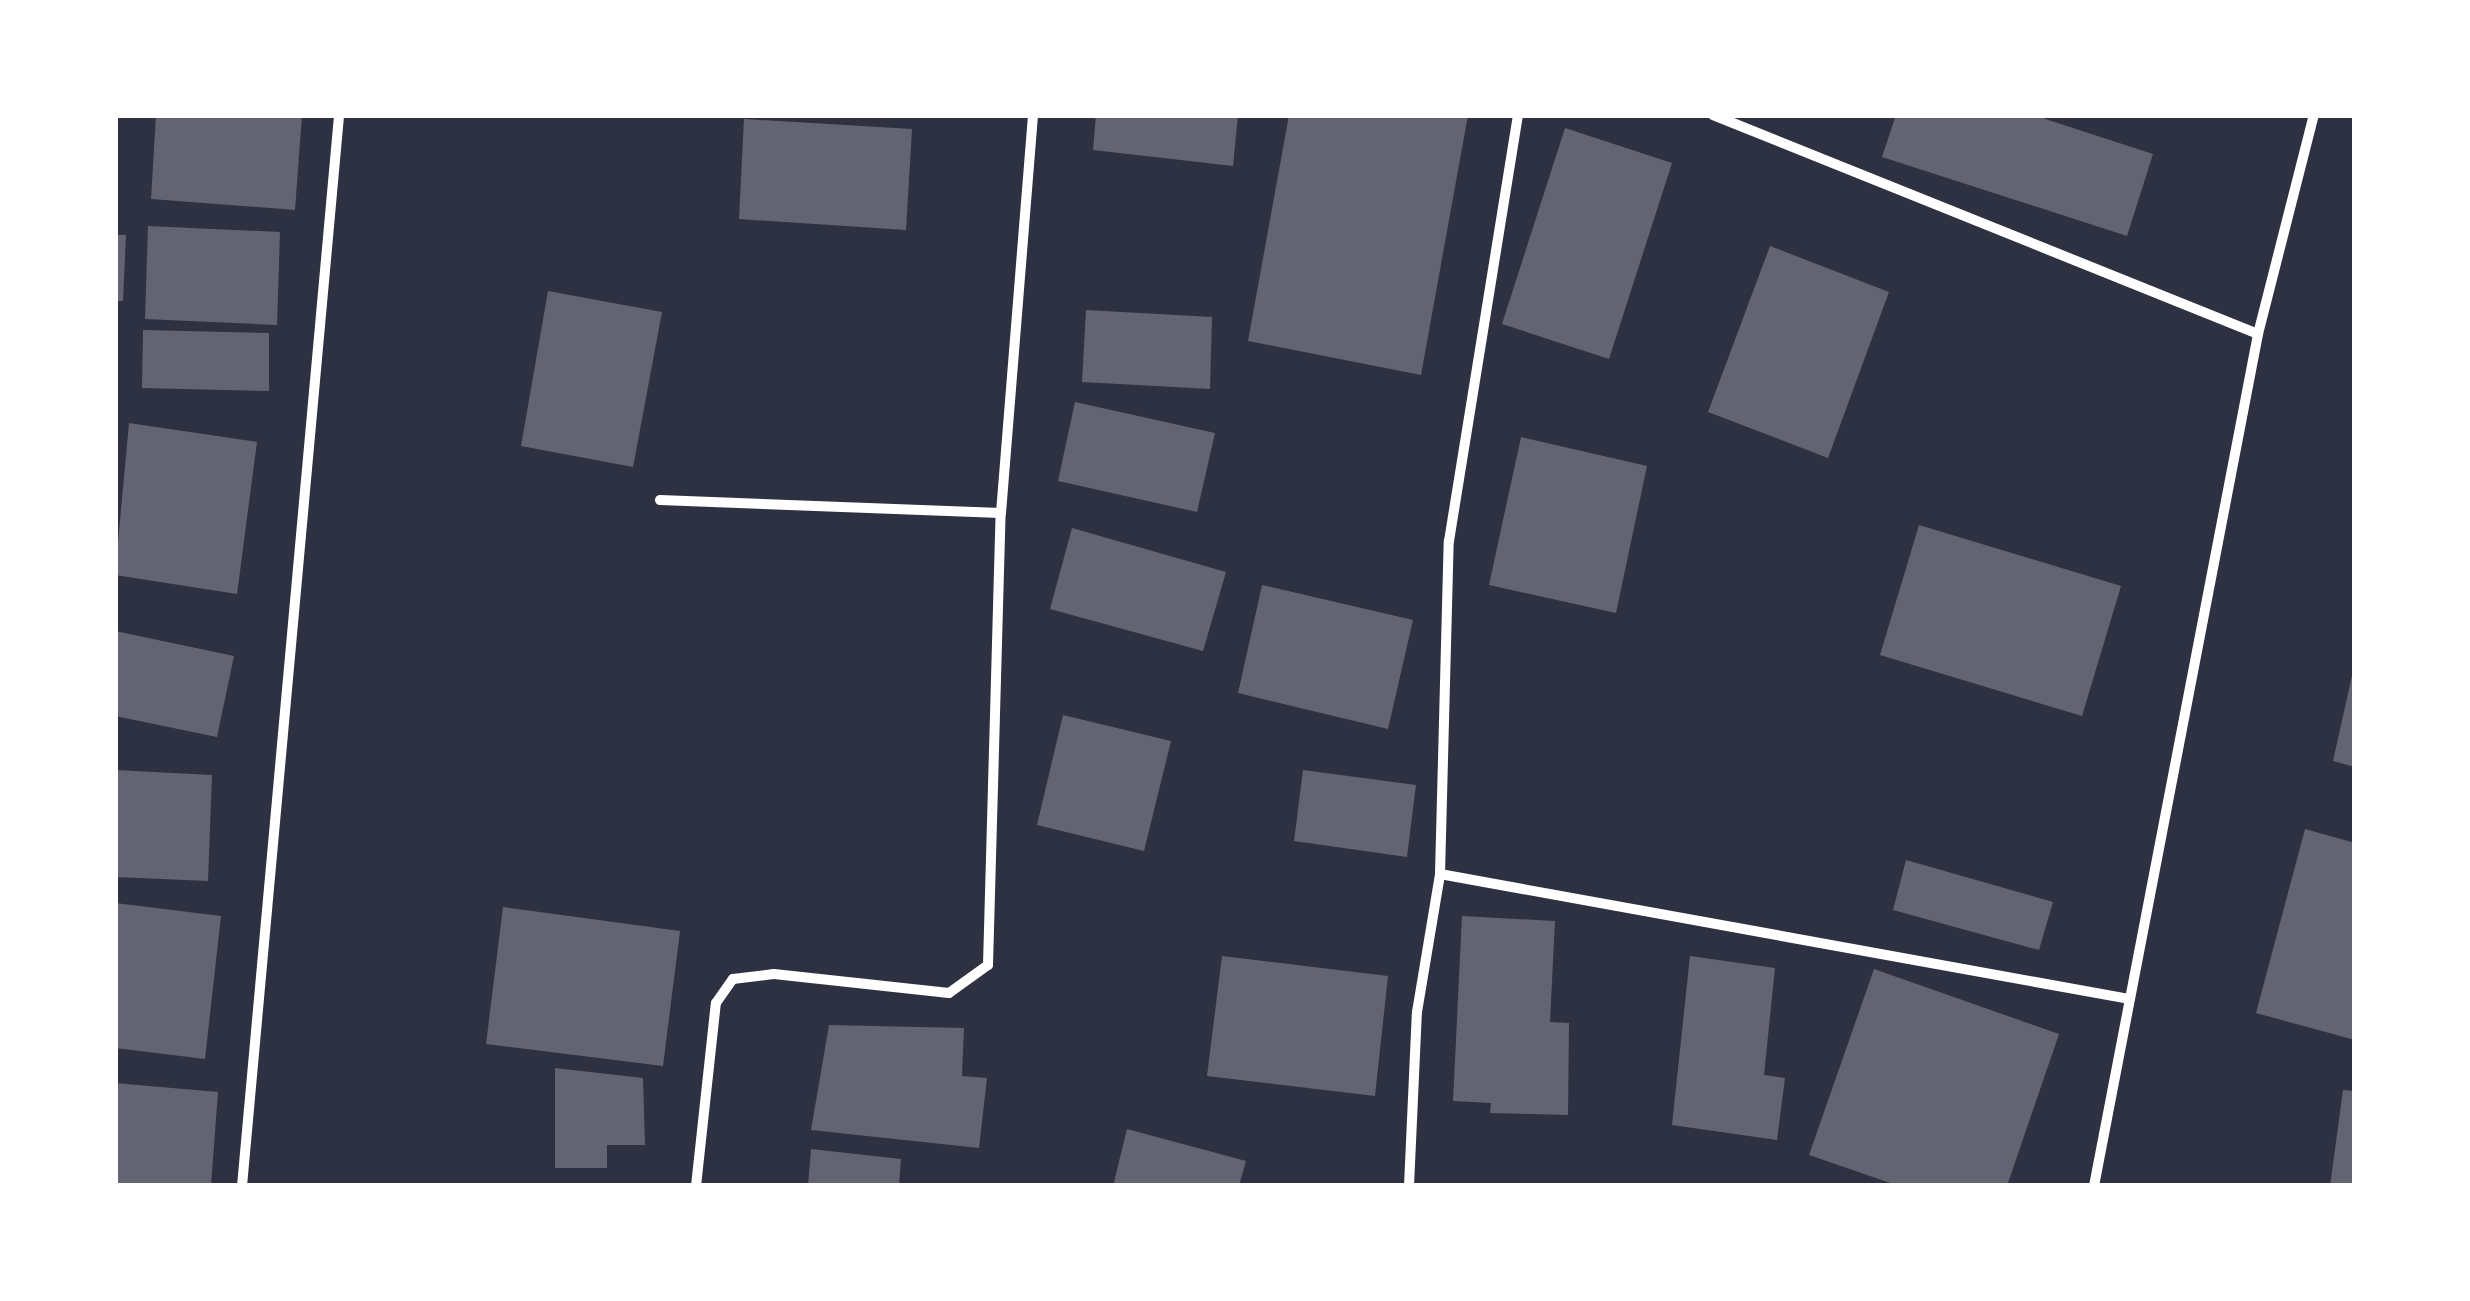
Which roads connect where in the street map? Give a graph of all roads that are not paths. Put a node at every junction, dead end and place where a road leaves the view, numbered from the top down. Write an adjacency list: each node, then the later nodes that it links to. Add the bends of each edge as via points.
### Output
1 (339, 115): 11 (street)
2 (1033, 115): 8 (street)
3 (1518, 115): 9 (street, via 1449,541)
4 (1713, 115): 6 (street)
5 (2314, 115): 6 (street)
6 (2258, 334): 10 (street)
7 (660, 500): 8 (street)
8 (1001, 513): 12 (street, via 988,965 949,993 774,974 734,979 716,1003)
9 (1440, 874): 10 (street); 13 (street, via 1417,1012)
10 (2129, 999): 14 (street)
11 (242, 1186)
12 (696, 1186)
13 (1409, 1186)
14 (2094, 1186)

